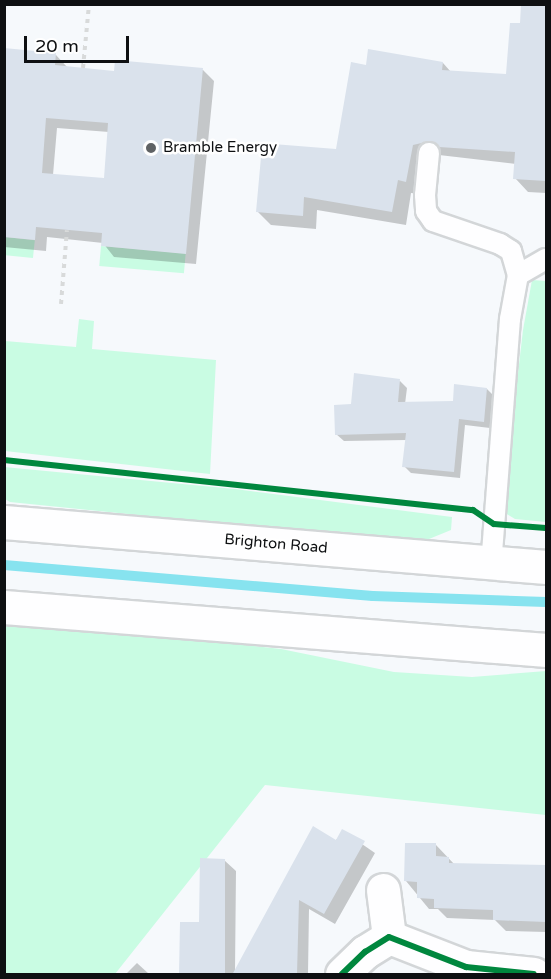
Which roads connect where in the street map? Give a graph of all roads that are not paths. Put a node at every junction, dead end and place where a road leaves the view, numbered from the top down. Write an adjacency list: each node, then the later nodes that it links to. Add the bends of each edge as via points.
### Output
1 (429, 153): 3 (lane, via 426,211 433,220 511,251)
2 (546, 259): 3 (lane)
3 (518, 275): 5 (lane, via 510,319)
4 (4, 522): 5 (main road, Brighton Road)
5 (490, 565): 6 (main road, Brighton Road)
6 (546, 567)
7 (4, 608): 8 (main road)
8 (546, 650)
9 (383, 890): 10 (main road)
10 (389, 937): 11 (main road, via 365,952); 12 (main road, via 466,967)
11 (342, 975)
12 (534, 975)

